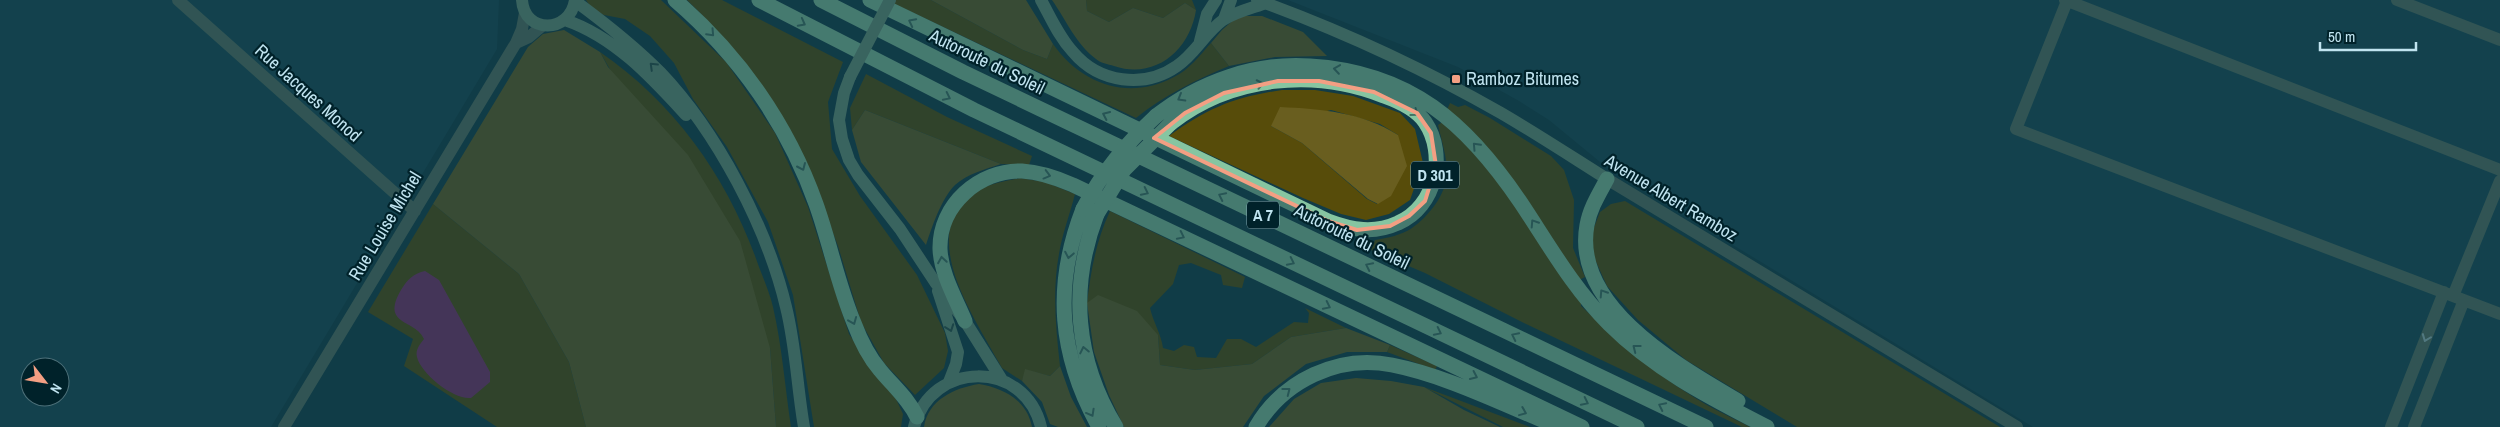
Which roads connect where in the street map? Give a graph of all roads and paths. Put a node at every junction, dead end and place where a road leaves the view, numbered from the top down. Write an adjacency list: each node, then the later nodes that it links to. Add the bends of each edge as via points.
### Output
1 (178, 0): 27 (street, Rue Jacques Monod)
2 (675, 0): 35 (highway, one-way to 35, via 742,69 787,136 815,201 860,337 879,369 910,404)
3 (759, 0): 44 (highway, A 7, one-way to 44, via 974,110)
4 (821, 0): 45 (highway, Autoroute du Soleil / A 7, one-way to 4, via 963,72)
5 (870, 0): 28 (highway, D 301, one-way to 5, bridge, via 1124,170 1171,123 1213,98 1262,83 1296,80 1335,83 1374,92 1417,113 1431,134 1436,166 1425,201 1409,216 1390,226 1357,230 1328,221 1198,158)
6 (890, 0): 29 (main road, bridge, via 850,77 842,100 840,133 858,175 913,247)
7 (1041, 0): 21 (main road, via 1058,32 1077,57 1094,70 1116,79 1139,80 1162,74 1184,60)
8 (1202, 0): 16 (main road)
9 (1216, 0): 16 (main road)
10 (1232, 0): 18 (main road)
11 (2066, 0): 24 (street); 30 (street, via 2016,128)
12 (2397, 0): 20 (street)
13 (575, 1): 17 (main road); 23 (main road, one-way to 13, via 684,100 660,72)
14 (1261, 2): 18 (main road); 25 (main road, Avenue Albert Ramboz, via 1297,15 1452,87 1502,114)
15 (523, 6): 19 (main road, via 532,20); 22 (street, Rue Louise Michel, via 522,29)
16 (1208, 14): 21 (main road)
17 (565, 20): 19 (main road, via 554,26); 23 (main road, via 582,26 618,49)
18 (1224, 20): 21 (main road)
19 (542, 26): 22 (street, Rue Louise Michel)
20 (2500, 40)
21 (1200, 41)
22 (516, 44): 27 (street, Rue Louise Michel)
23 (715, 146): 38 (main road, via 753,211 776,271 792,336)
24 (2500, 170)
25 (1607, 180): 47 (highway, one-way to 25, via 1656,349 1626,322 1607,299 1590,265 1586,234 1592,207); 48 (street, Avenue Albert Ramboz)
26 (2500, 182): 30 (street)
27 (415, 211): 37 (street, Rue Louise Michel)
28 (1090, 211): 39 (highway, D 301, one-way to 39, via 1071,244 1063,299 1075,374); 40 (highway, D 301, one-way to 28, via 1100,400 1088,368 1079,318 1082,261); 46 (highway, D 301, one-way to 28, bridge, via 1691,388 1627,341 1568,276 1520,202 1477,147 1440,111 1388,81 1354,71 1309,66 1279,66 1238,73 1216,81 1185,96 1156,116 1118,153 1100,178)
29 (935, 282): 32 (main road); 34 (main road, one-way to 34, via 958,352)
30 (2454, 296): 31 (street); 49 (street, one-way to 49); 50 (street)
31 (2500, 314)
32 (965, 321): 33 (main road); 43 (highway, one-way to 43, via 941,258 941,235 948,217 964,193 987,178 1012,171 1042,174 1074,185)
33 (1002, 380): 34 (main road, via 975,376); 36 (main road, via 1024,394)
34 (950, 382): 35 (main road, via 930,396)
35 (915, 422)
36 (1043, 426)
37 (284, 427)
38 (804, 427)
39 (1099, 427)
40 (1116, 427)
41 (1256, 427): 42 (highway, one-way to 42, via 1273,404 1301,381 1325,370 1367,363 1392,365 1425,374)
42 (1559, 427)
43 (1582, 427)
44 (1636, 427)
45 (1706, 427)
46 (1767, 427)
47 (1779, 427)
48 (2017, 427)
49 (2391, 427)
50 (2414, 427)

